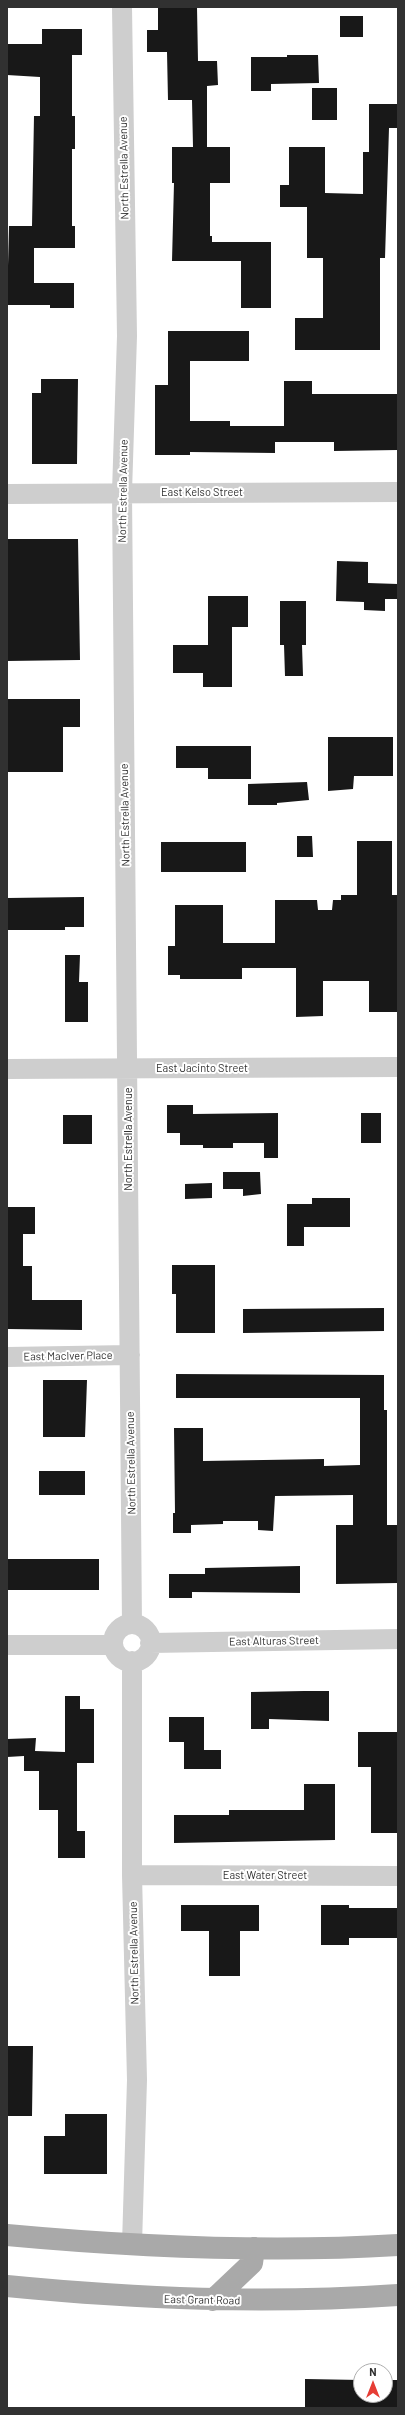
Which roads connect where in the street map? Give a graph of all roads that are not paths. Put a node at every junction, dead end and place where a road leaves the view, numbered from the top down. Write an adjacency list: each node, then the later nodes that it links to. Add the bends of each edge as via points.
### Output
1 (122, 7): 2 (street, North Estrella Avenue, via 127,336)
2 (122, 492): 3 (street, East Kelso Street); 4 (street, East Kelso Street); 6 (street, North Estrella Avenue)
3 (398, 492)
4 (7, 494)
5 (398, 1067): 6 (street, East Jacinto Street)
6 (128, 1068): 7 (street, East Jacinto Street); 8 (street, North Estrella Avenue)
7 (7, 1069)
8 (130, 1356): 9 (street, East MacIver Place); 10 (street, North Estrella Avenue)
9 (7, 1357)
10 (132, 1624): 12 (street, via 147,1632); 13 (street, via 126,1625 116,1633)
11 (398, 1639): 12 (street, East Alturas Street)
12 (150, 1642): 15 (street, via 150,1648 143,1658)
13 (113, 1645): 14 (street); 15 (street, via 117,1655)
14 (7, 1646)
15 (132, 1661): 16 (street, North Estrella Avenue)
16 (132, 1875): 17 (street, East Water Street); 19 (street, North Estrella Avenue, via 137,2080)
17 (398, 1876)
18 (7, 2235): 19 (main road)
19 (132, 2244): 21 (main road)
20 (398, 2245): 21 (main road, via 322,2249)
21 (254, 2248): 24 (main road, via 252,2263)
22 (7, 2286): 24 (main road, East Grant Road, via 172,2300)
23 (398, 2295): 24 (main road, East Grant Road, via 342,2299)
24 (213, 2300)

